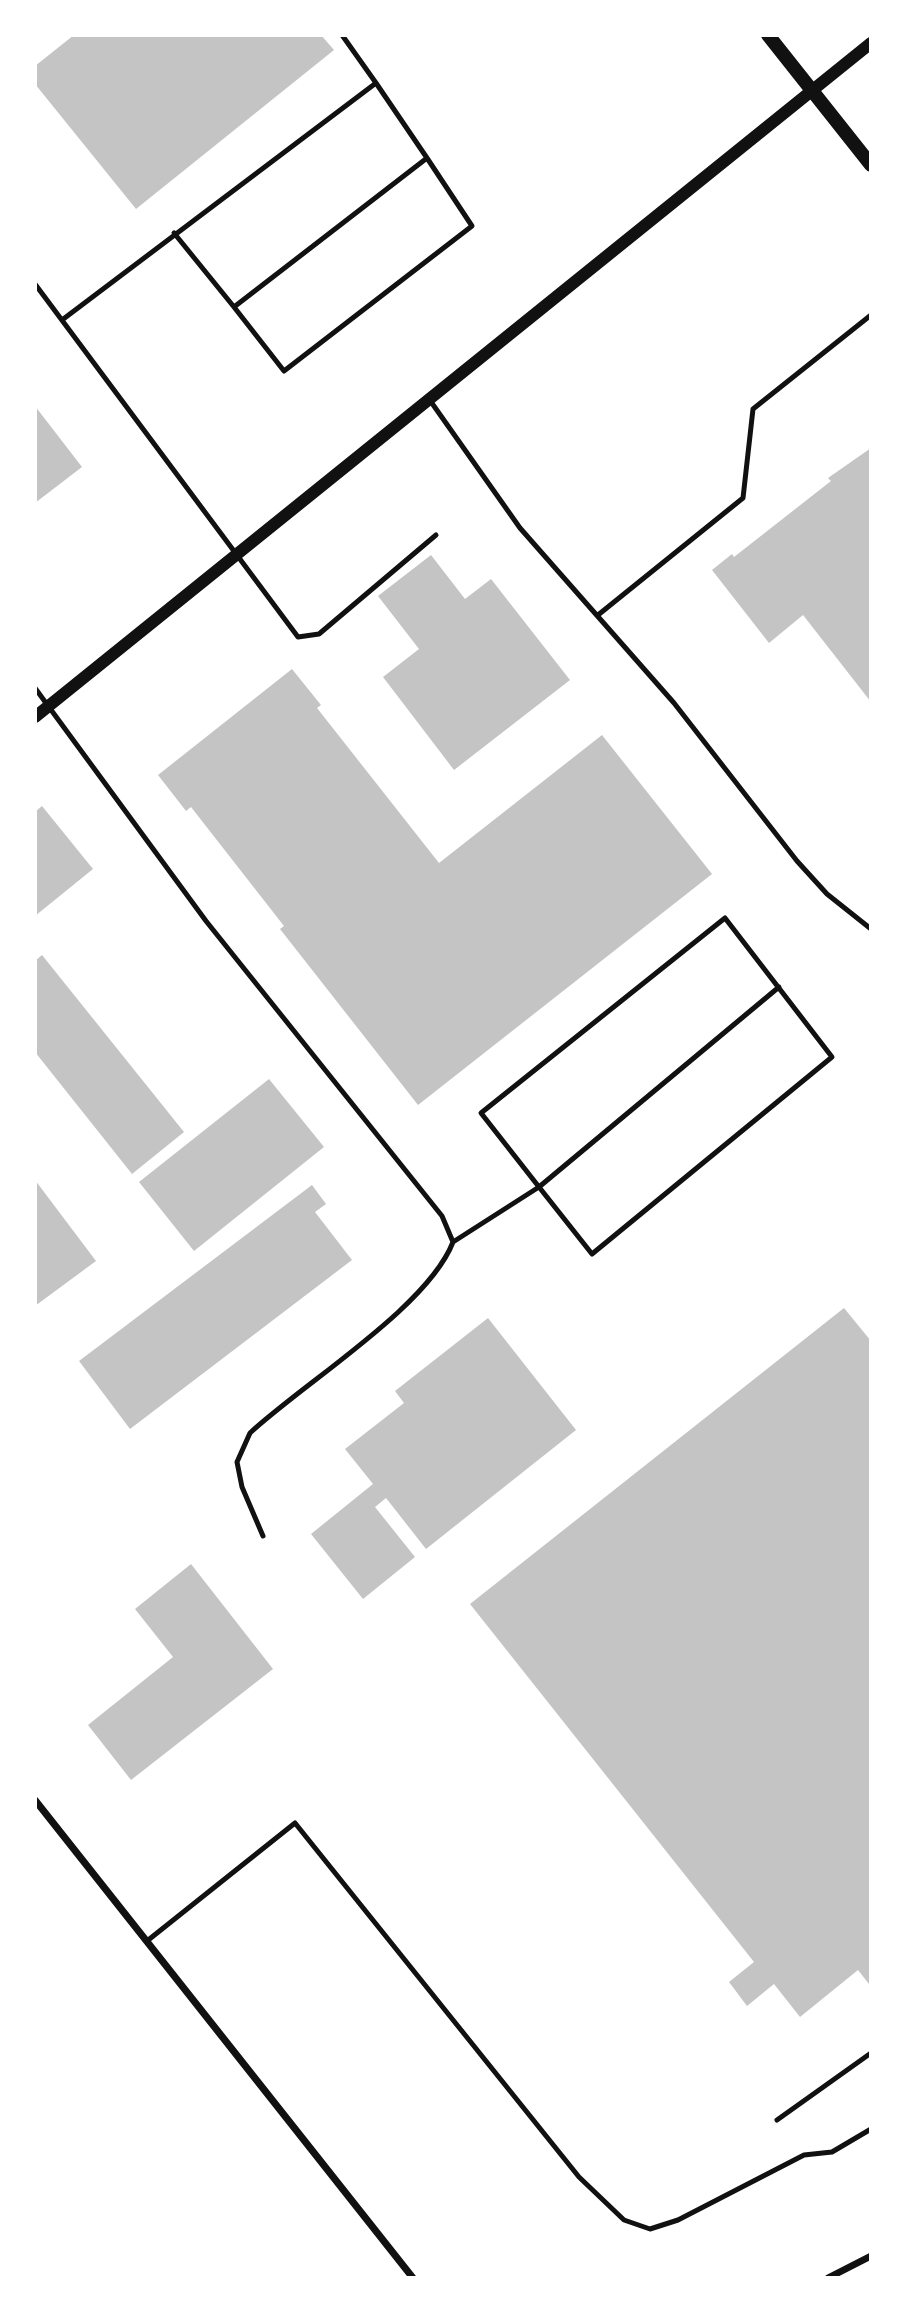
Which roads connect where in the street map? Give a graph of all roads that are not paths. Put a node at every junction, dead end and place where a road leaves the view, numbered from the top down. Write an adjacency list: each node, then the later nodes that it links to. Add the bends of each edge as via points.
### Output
1 (342, 35): 4 (lane)
2 (768, 35): 5 (main road)
3 (871, 43): 5 (street)
4 (376, 83): 6 (lane); 8 (lane)
5 (812, 90): 7 (main road); 13 (street)
6 (427, 158): 10 (lane); 10 (lane, via 472,226 284,371)
7 (871, 165)
8 (174, 233): 10 (lane); 12 (lane)
9 (35, 284): 12 (lane)
10 (234, 307)
11 (871, 315): 16 (lane, via 753,409 743,498)
12 (62, 320): 15 (lane)
13 (429, 399): 15 (street); 16 (lane, via 520,528)
14 (436, 535): 15 (lane, via 319,634 298,637)
15 (236, 555): 18 (street)
16 (598, 615): 20 (lane, via 674,703 797,861 827,894)
17 (35, 688): 18 (lane)
18 (49, 705): 19 (street); 23 (lane, via 206,921 442,1216)
19 (35, 717)
20 (871, 929)
21 (779, 987): 22 (lane); 22 (lane, via 832,1056 822,1065 592,1254); 22 (lane, via 725,918 481,1113)
22 (539, 1187): 23 (lane)
23 (453, 1241): 24 (lane, via 444,1264 416,1294 250,1433 237,1462)
24 (263, 1535)
25 (35, 1800): 26 (street)
26 (147, 1941): 29 (lane, via 295,1823 579,2177 624,2220 650,2229 678,2220 804,2155 832,2152); 31 (street)
27 (871, 2053): 28 (lane)
28 (777, 2120)
29 (871, 2129)
30 (871, 2256): 32 (street)
31 (413, 2278)
32 (828, 2278)

